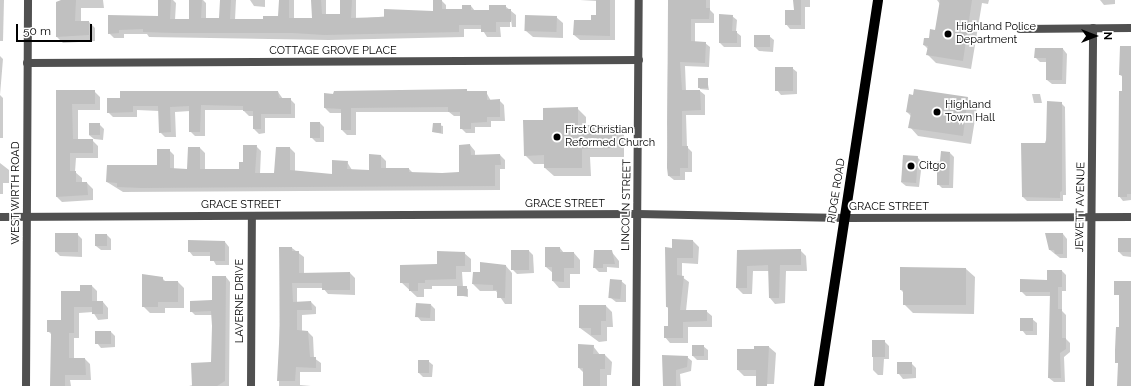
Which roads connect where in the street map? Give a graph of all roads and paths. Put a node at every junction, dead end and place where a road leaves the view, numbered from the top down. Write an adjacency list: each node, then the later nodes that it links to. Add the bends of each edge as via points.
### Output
1 (28, 0): 8 (street, WEST WIRTH ROAD)
2 (639, 0): 7 (street, LINCOLN STREET)
3 (878, 0): 15 (main road, RIDGE ROAD)
4 (1093, 28): 5 (street); 6 (street); 13 (street, JEWETT AVENUE)
5 (1131, 28)
6 (1020, 29)
7 (639, 60): 8 (street, COTTAGE GROVE PLACE); 9 (street, LINCOLN STREET)
8 (27, 63): 12 (street, WEST WIRTH ROAD)
9 (638, 214): 10 (street, GRACE STREET); 15 (street, GRACE STREET); 18 (street, LINCOLN STREET)
10 (252, 216): 12 (street, GRACE STREET); 17 (street, LAVERNE DRIVE)
11 (0, 217): 12 (street, GRACE STREET)
12 (28, 217): 16 (street, WEST WIRTH ROAD)
13 (1091, 217): 14 (street, GRACE STREET); 15 (street, GRACE STREET); 20 (street, JEWETT AVENUE)
14 (1131, 217)
15 (845, 218): 19 (main road, RIDGE ROAD)
16 (26, 386)
17 (251, 386)
18 (636, 386)
19 (819, 386)
20 (1090, 386)

